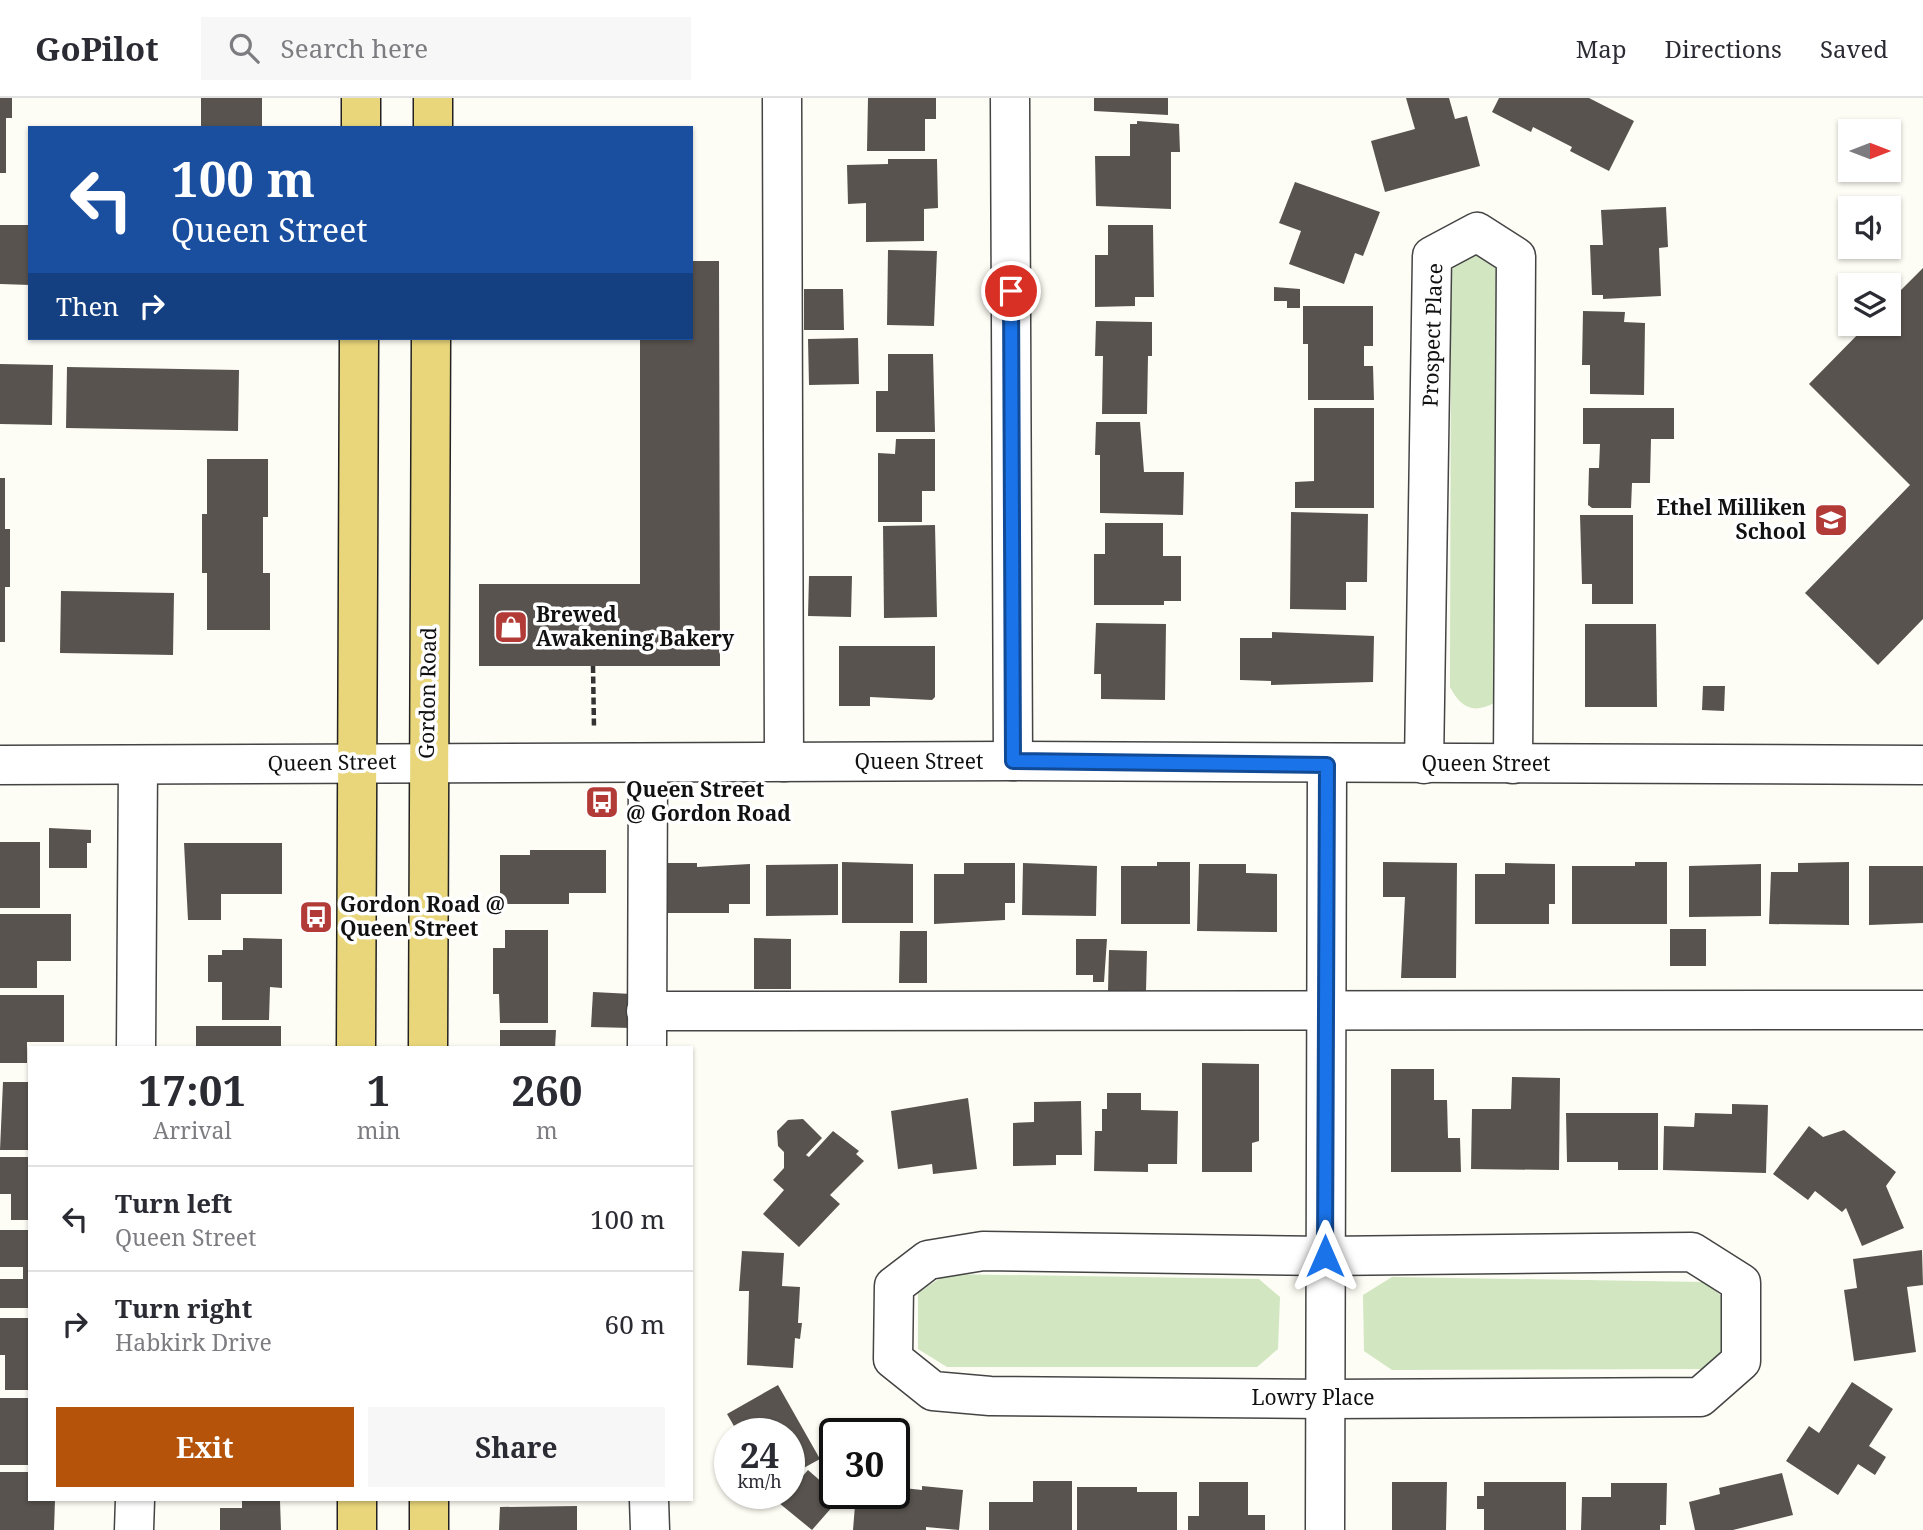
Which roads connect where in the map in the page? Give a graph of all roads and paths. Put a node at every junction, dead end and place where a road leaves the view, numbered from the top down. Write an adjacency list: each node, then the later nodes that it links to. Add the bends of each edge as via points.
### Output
1 (361, 98): 5 (main road)
2 (433, 98): 6 (main road)
3 (782, 98): 12 (street)
4 (1010, 98): 10 (street)
5 (361, 126)
6 (433, 126)
7 (359, 340): 11 (main road)
8 (431, 340): 13 (main road, Gordon Road)
9 (593, 666): 14 (path)
10 (1013, 761): 12 (street, Queen Street); 19 (street, Queen Street)
11 (356, 762): 13 (street, Queen Street); 21 (street, Queen Street); 26 (main road)
12 (784, 762): 15 (street, Queen Street)
13 (427, 763): 14 (street, Queen Street); 27 (main road, Gordon Road)
14 (594, 763): 15 (street, Queen Street)
15 (648, 763): 23 (street)
16 (1424, 764): 17 (street, Queen Street); 17 (street, Prospect Place, via 1432,256 1476,232 1516,257); 19 (street, Queen Street)
17 (1513, 764): 20 (street, Queen Street)
18 (0, 765): 21 (street, Queen Street)
19 (1327, 765): 24 (street)
20 (1923, 765)
21 (138, 766): 25 (street)
22 (1923, 1010): 24 (street)
23 (646, 1011): 24 (street); 28 (street)
24 (1325, 1012): 29 (street)
25 (136, 1046)
26 (356, 1046)
27 (428, 1046)
28 (647, 1046)
29 (1325, 1256): 30 (street); 30 (street, Lowry Place, via 1692,1252 1741,1283 1741,1361 1700,1397); 30 (street, Lowry Place, via 983,1251 928,1260 894,1286 893,1359 933,1391 990,1396)
30 (1325, 1399): 39 (street)
31 (135, 1501): 35 (street)
32 (357, 1501): 36 (main road)
33 (429, 1501): 37 (main road)
34 (649, 1501): 38 (street)
35 (134, 1530)
36 (357, 1530)
37 (429, 1530)
38 (650, 1530)
39 (1325, 1530)

